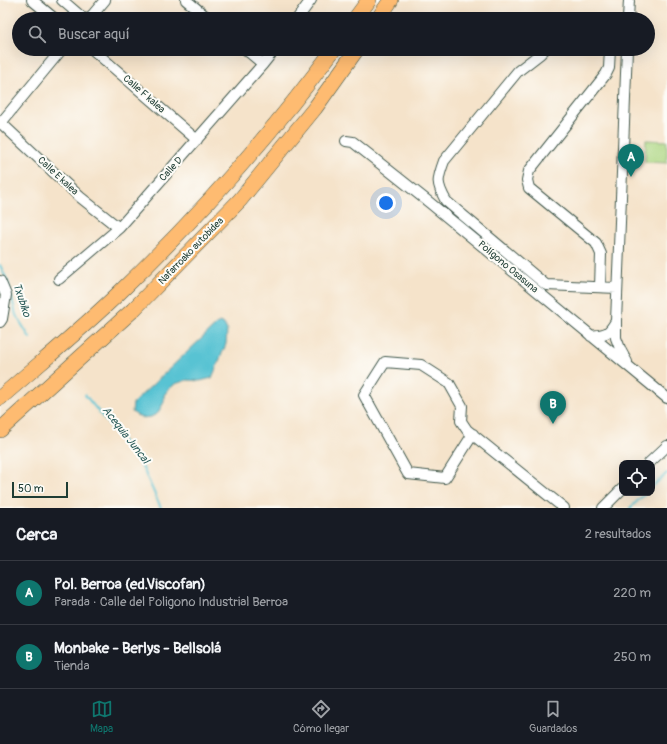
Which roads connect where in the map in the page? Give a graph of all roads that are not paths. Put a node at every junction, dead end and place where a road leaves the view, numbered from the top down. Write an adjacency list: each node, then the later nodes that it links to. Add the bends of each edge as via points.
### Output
1 (32, 0): 10 (street)
2 (62, 0): 11 (street)
3 (104, 0): 12 (street)
4 (186, 0): 13 (street)
5 (311, 0): 14 (street)
6 (369, 0): 15 (highway)
7 (391, 0): 16 (highway)
8 (401, 0): 17 (highway)
9 (629, 0): 18 (street)
10 (47, 12)
11 (76, 12)
12 (95, 12)
13 (201, 12)
14 (302, 12)
15 (360, 12)
16 (383, 12)
17 (393, 12)
18 (628, 12)
19 (56, 56): 30 (street)
20 (100, 56): 31 (street, Calle F kalea)
21 (253, 56): 29 (street)
22 (269, 56): 29 (street, Calle D)
23 (329, 56): 43 (highway, via 270,131 196,216 120,292)
24 (352, 56): 33 (highway, Nafarroako autobidea, via 315,108)
25 (363, 56): 33 (highway, via 313,124 271,174)
26 (537, 56): 37 (street, via 518,71 444,161 439,176 439,188 446,201 546,285)
27 (610, 56): 37 (street, via 606,74 529,171 527,180 529,188 596,243 601,254)
28 (627, 56): 38 (street)
29 (263, 64): 31 (street, Calle D)
30 (0, 123): 34 (street, Calle E kalea, via 80,197)
31 (197, 140): 34 (street, Calle D)
32 (346, 141): 41 (street, Polígono Osasuna, via 353,142 430,203)
33 (240, 200): 45 (highway, Nafarroako autobidea, via 133,310)
34 (119, 228): 35 (street, Calle D)
35 (59, 279)
36 (0, 281): 40 (street, via 6,295)
37 (600, 287): 38 (street)
38 (617, 288): 39 (street)
39 (616, 321): 41 (street, via 608,333); 42 (street, via 616,338 620,351)
40 (0, 322)
41 (591, 336): 42 (street, Polígono Osasuna)
42 (630, 367): 44 (street, Polígono Osasuna)
43 (0, 398)
44 (667, 398)
45 (0, 430)
46 (473, 434): 46 (street, via 446,478 408,474 364,395 385,362 421,365 449,383 462,406 461,421); 50 (street)
47 (667, 446): 48 (street)
48 (652, 460)
49 (619, 492): 51 (street)
50 (564, 508)
51 (603, 508)

